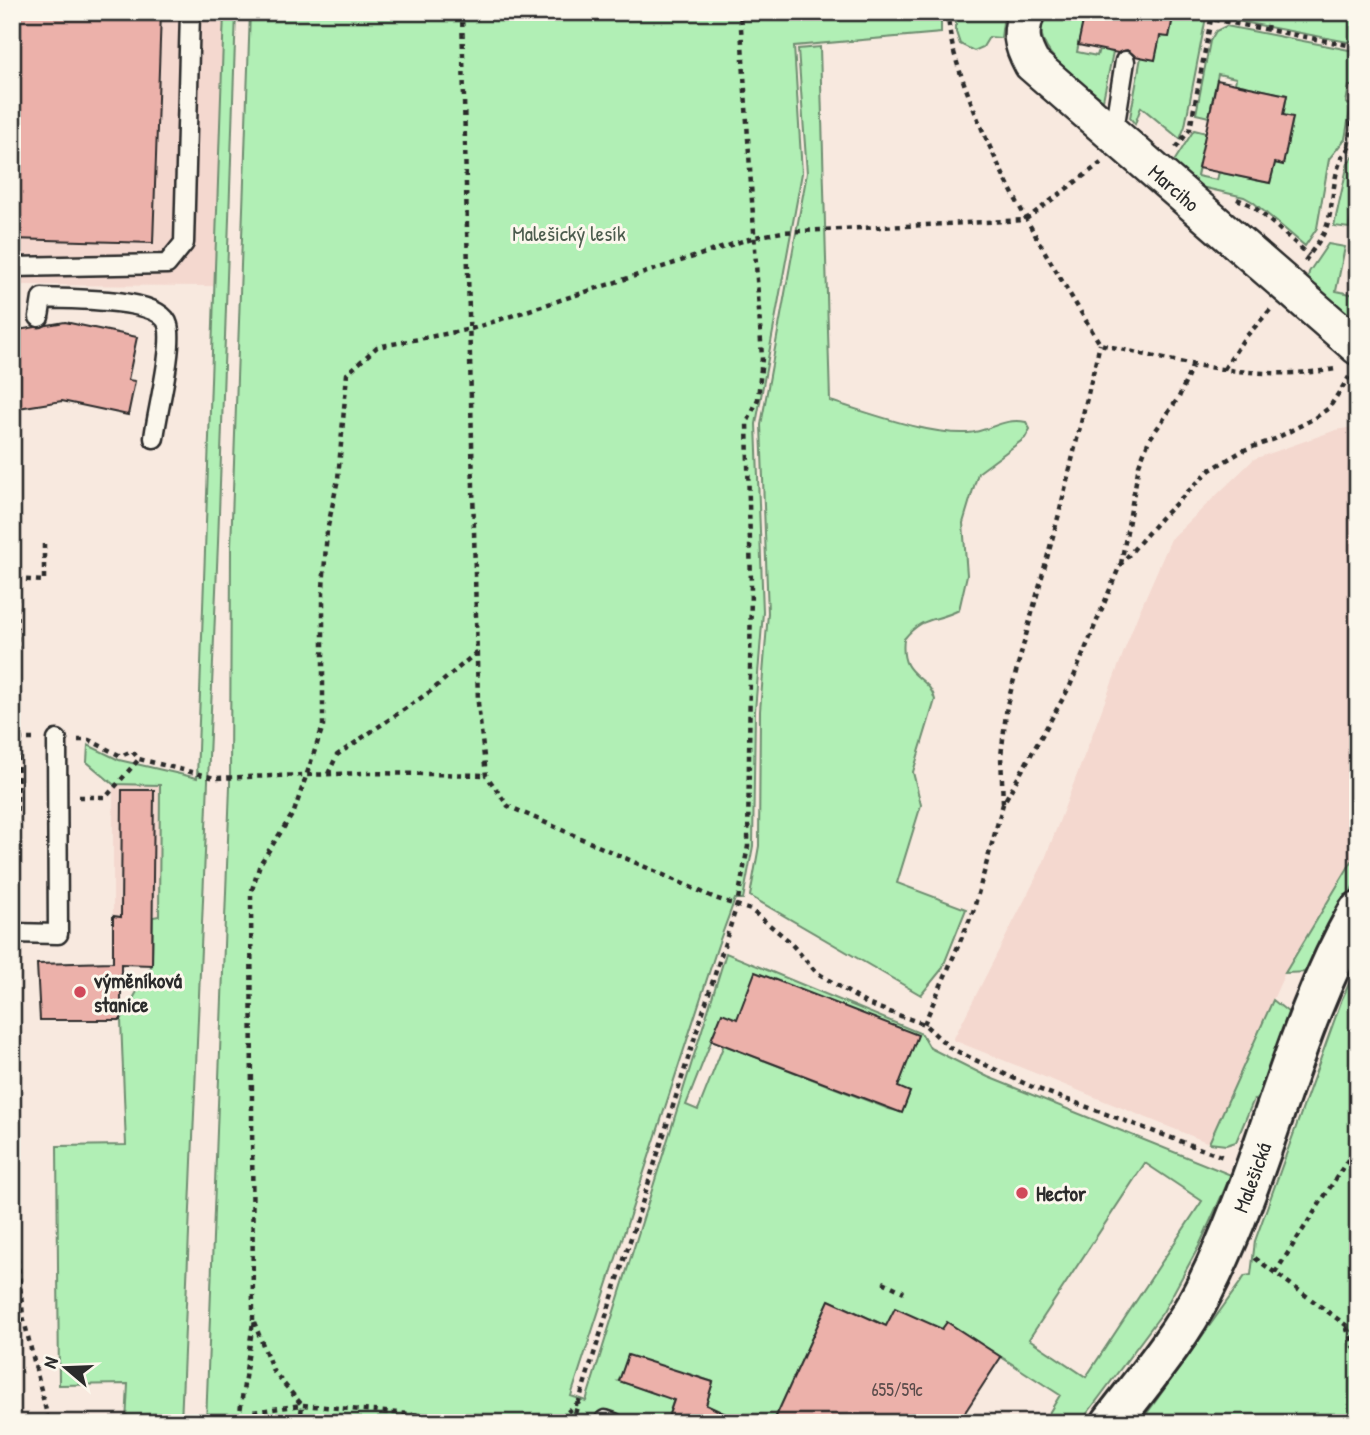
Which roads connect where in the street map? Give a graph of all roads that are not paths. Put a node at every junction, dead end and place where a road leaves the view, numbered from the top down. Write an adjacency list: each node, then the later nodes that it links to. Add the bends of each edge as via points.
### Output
1 (190, 12): 5 (lane, via 184,243 167,264)
2 (1027, 12): 4 (street, Marciho, via 1020,30 1032,64)
3 (1125, 61): 4 (lane)
4 (1118, 140): 7 (street, Marciho, via 1288,286)
5 (12, 267)
6 (38, 317): 8 (lane, via 42,298 148,306 165,318 168,343)
7 (1352, 360)
8 (154, 438)
9 (57, 740): 11 (lane, via 58,933)
10 (1358, 912): 12 (street, Malešická, via 1317,999 1203,1293)
11 (12, 933)
12 (1111, 1423)

